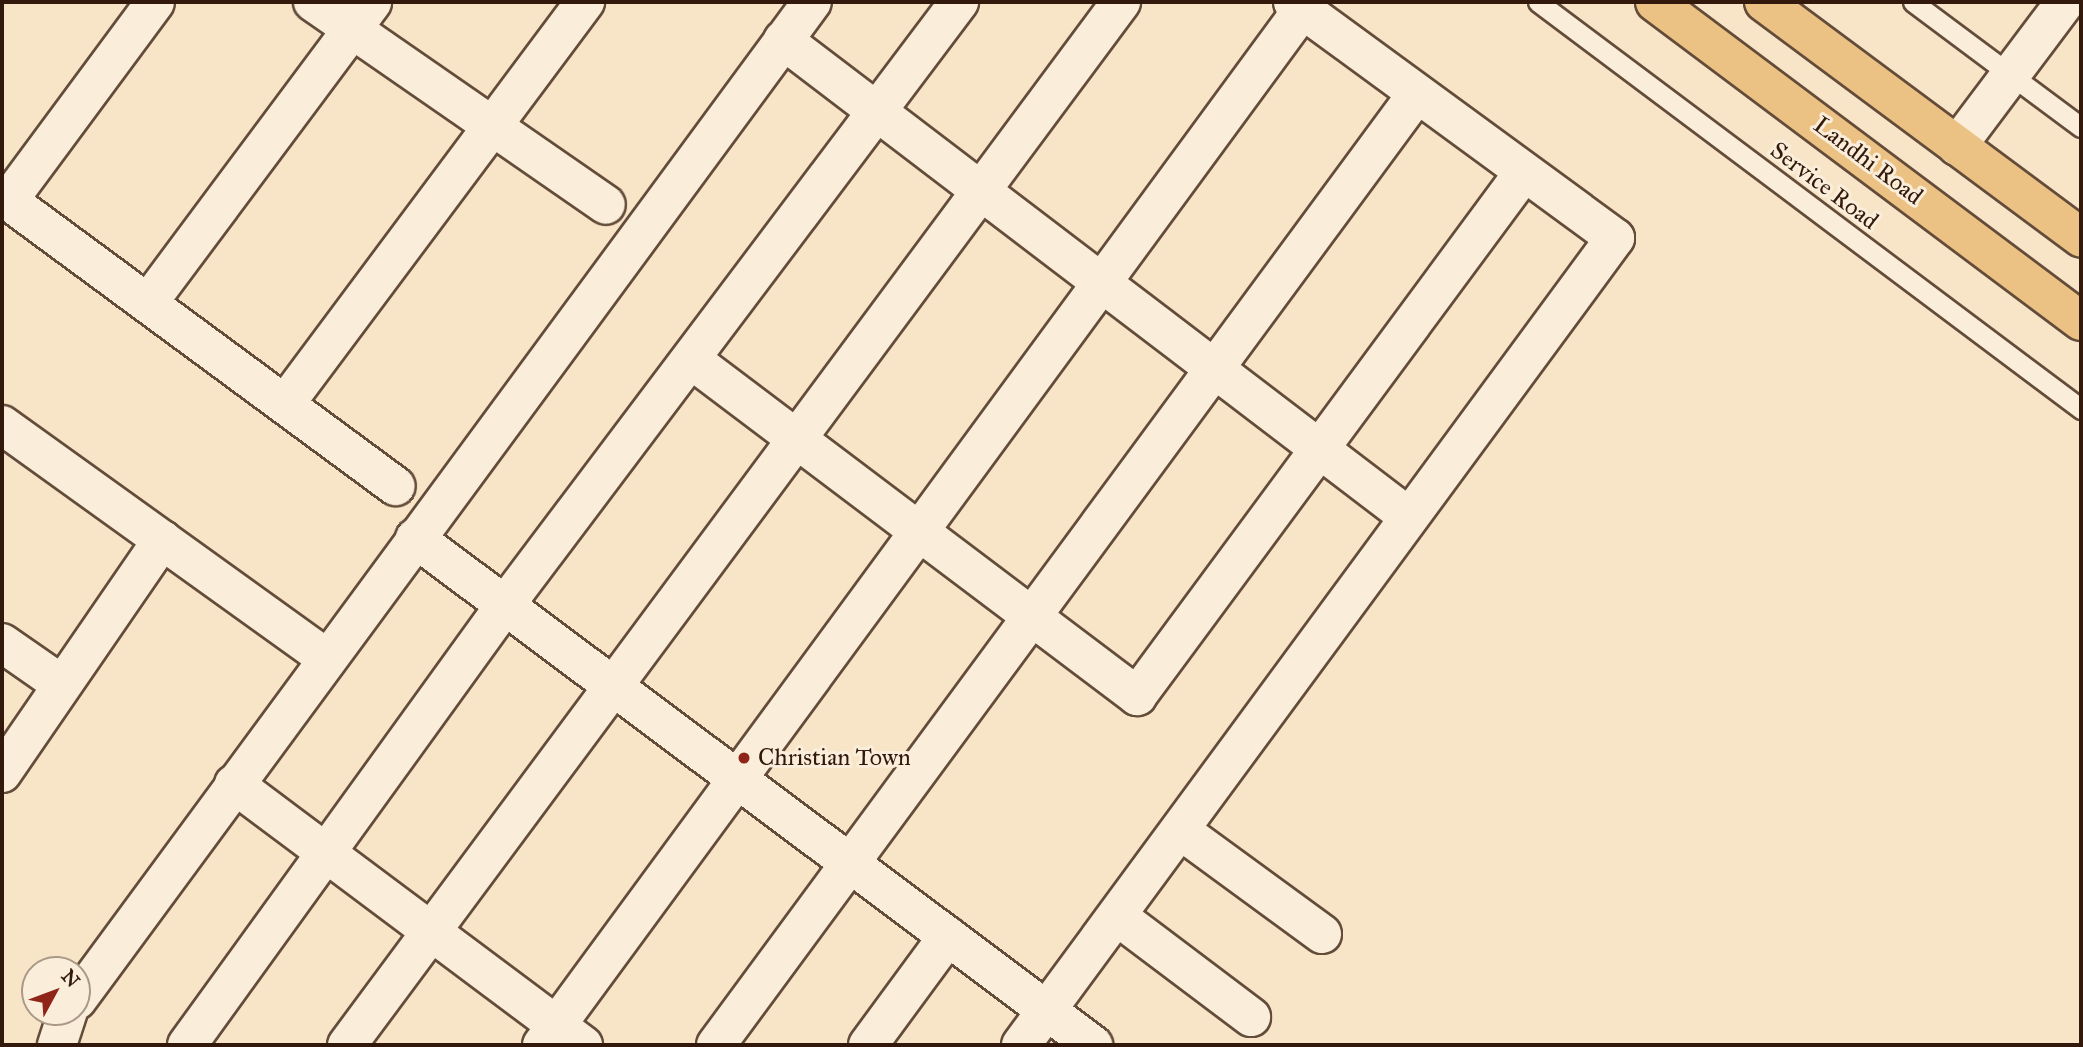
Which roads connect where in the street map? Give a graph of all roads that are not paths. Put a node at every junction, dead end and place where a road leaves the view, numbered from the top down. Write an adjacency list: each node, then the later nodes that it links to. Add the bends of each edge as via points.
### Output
1 (155, 2): 23 (street)
2 (313, 2): 13 (street)
3 (585, 2): 19 (street)
4 (812, 2): 14 (street)
5 (959, 2): 17 (street)
6 (1121, 2): 22 (street)
7 (1538, 2): 32 (lane, Service Road)
8 (1655, 2): 28 (main road, Landhi Road)
9 (1764, 2): 20 (main road)
10 (1913, 2): 15 (lane)
11 (2064, 2): 15 (street)
12 (1301, 4): 16 (street); 26 (street)
13 (362, 16): 19 (street); 27 (street)
14 (783, 40): 17 (street); 39 (street)
15 (2011, 74): 18 (lane); 20 (street)
16 (1417, 93): 21 (street); 30 (street)
17 (879, 113): 22 (street); 29 (street)
18 (2081, 127)
19 (494, 128): 24 (street); 31 (street)
20 (1958, 146): 25 (main road)
21 (1524, 172): 35 (street); 37 (street, via 1615,238)
22 (981, 190): 26 (street); 34 (street)
23 (5, 199): 27 (street)
24 (606, 205)
25 (2081, 237)
26 (1102, 282): 30 (street); 38 (street)
27 (148, 303): 31 (street)
28 (2081, 321)
29 (692, 360): 34 (street); 41 (street)
30 (1215, 368): 35 (street); 42 (street)
31 (285, 404): 36 (street)
32 (2081, 409)
33 (2, 425): 40 (street)
34 (795, 440): 38 (street); 46 (street)
35 (1321, 448): 37 (street); 42 (street, via 1137,696)
36 (396, 486)
37 (1409, 517): 50 (street)
38 (920, 531): 42 (street); 48 (street)
39 (415, 538): 41 (street); 44 (street)
40 (162, 540): 44 (street); 45 (street)
41 (505, 605): 46 (street); 51 (street)
42 (1033, 615): 52 (street)
43 (2, 643): 45 (street)
44 (326, 659): 49 (street)
45 (61, 684): 47 (street)
46 (612, 685): 48 (street); 54 (street)
47 (2, 774)
48 (738, 779): 52 (street); 61 (street)
49 (234, 784): 51 (street); 57 (street)
50 (1180, 830): 53 (street); 55 (street)
51 (326, 852): 54 (street); 63 (street)
52 (850, 863): 56 (street); 65 (street)
53 (1117, 916): 58 (street); 59 (street)
54 (430, 930): 61 (street); 64 (street)
55 (1322, 934)
56 (948, 936): 58 (street); 66 (street)
57 (91, 981)
58 (1047, 1010): 67 (street); 68 (street)
59 (1251, 1017)
60 (63, 1026): 62 (street)
61 (561, 1039)
62 (57, 1045)
63 (187, 1045)
64 (347, 1045)
65 (716, 1045)
66 (868, 1045)
67 (1021, 1045)
68 (1093, 1045)

